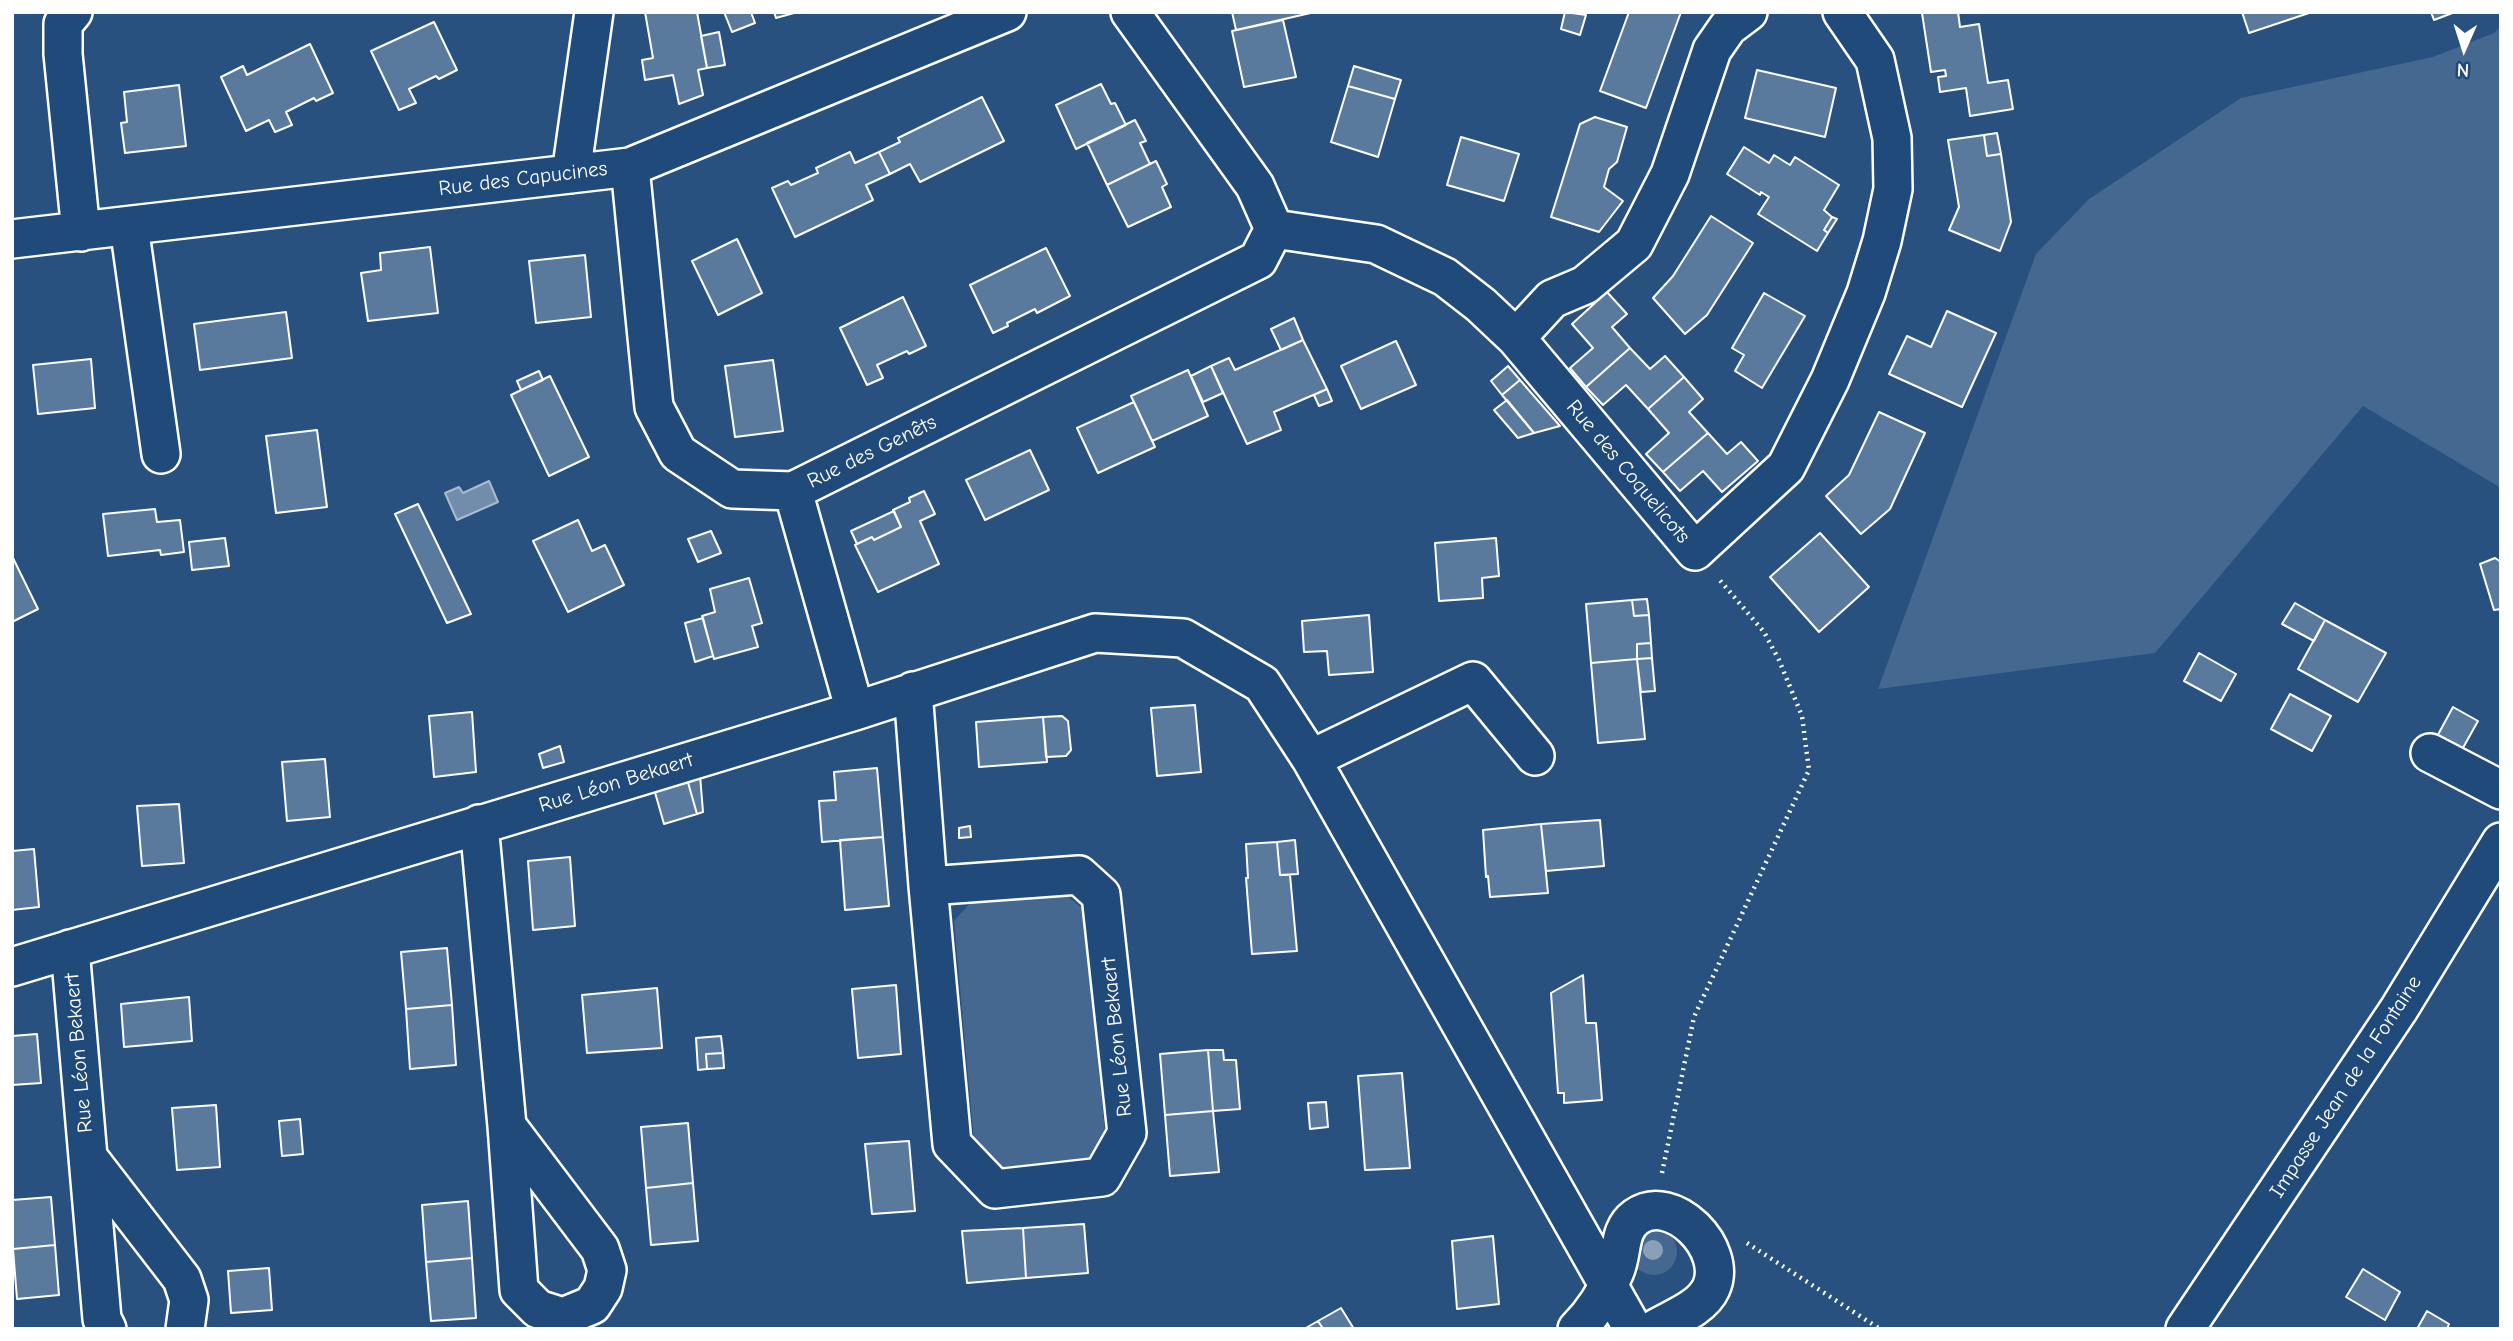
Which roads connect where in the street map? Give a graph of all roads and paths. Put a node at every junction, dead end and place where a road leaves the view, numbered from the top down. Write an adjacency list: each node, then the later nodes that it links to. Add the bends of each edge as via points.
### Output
1 (73, 12): 11 (street, via 63,24 63,54)
2 (594, 12): 8 (street)
3 (1007, 12): 7 (street, Rue des Capucines)
4 (1130, 12): 10 (street, via 1255,186)
5 (1748, 12): 13 (street, via 1728,27 1712,50 1670,174 1634,244 1585,285 1552,299)
6 (1842, 12): 16 (street, Rue des Coquelicots, via 1875,60 1892,138 1893,189 1882,241 1830,380 1786,467)
7 (630, 167): 8 (street, Rue des Capucines); 15 (street, Rue des Genêts, via 654,407 678,453 732,489)
8 (571, 174): 9 (street, Rue des Capucines)
9 (129, 226): 11 (street, Rue des Capucines); 14 (street)
10 (1273, 229): 13 (street, via 1376,244 1445,276); 15 (street, Rue des Genêts, via 1258,260)
11 (81, 232): 12 (street, Rue des Capucines)
12 (12, 239)
13 (1516, 338): 16 (street, Rue des Coquelicots)
14 (161, 454)
15 (793, 491): 18 (street)
16 (1695, 551): 30 (path, via 1764,632 1779,660 1802,716 1809,770 1694,1017)
17 (913, 691): 18 (street, Rue Léon Bekaert); 21 (street, Rue Léon Bekaert, via 1095,634 1183,638 1262,684); 25 (street, Rue Léon Bekaert)
18 (855, 711): 23 (street, Rue Léon Bekaert)
19 (2430, 753): 22 (street)
20 (1535, 755): 21 (street, via 1474,681)
21 (1311, 759): 32 (street, Rue Léon Bekaert)
22 (2501, 790)
23 (479, 824): 26 (street, Rue Léon Bekaert); 28 (street)
24 (2501, 842): 39 (street, Impasse Jean de la Fontaine, via 2399,1009)
25 (928, 886): 25 (street, Rue Léon Bekaert, via 952,1144 995,1189 1102,1177 1127,1133 1101,895 1079,875)
26 (70, 949): 27 (street, Rue Léon Bekaert); 29 (street, Rue Léon Bekaert)
27 (12, 967)
28 (507, 1126): 28 (street, via 519,1290 538,1309 563,1317 592,1305 607,1270 600,1249)
29 (88, 1157): 33 (street, Rue Léon Bekaert); 34 (street, Rue Léon Bekaert, via 182,1279 189,1300)
30 (1654, 1211): 32 (street, via 1636,1217 1623,1234 1617,1268); 37 (street, via 1688,1223 1711,1249 1714,1269 1711,1287 1698,1304)
31 (1742, 1240): 38 (path)
32 (1608, 1285): 35 (street); 36 (street, Rue Léon Bekaert)
33 (107, 1329)
34 (185, 1329)
35 (1577, 1329)
36 (1633, 1329)
37 (1656, 1329)
38 (1880, 1329)
39 (2185, 1329)

